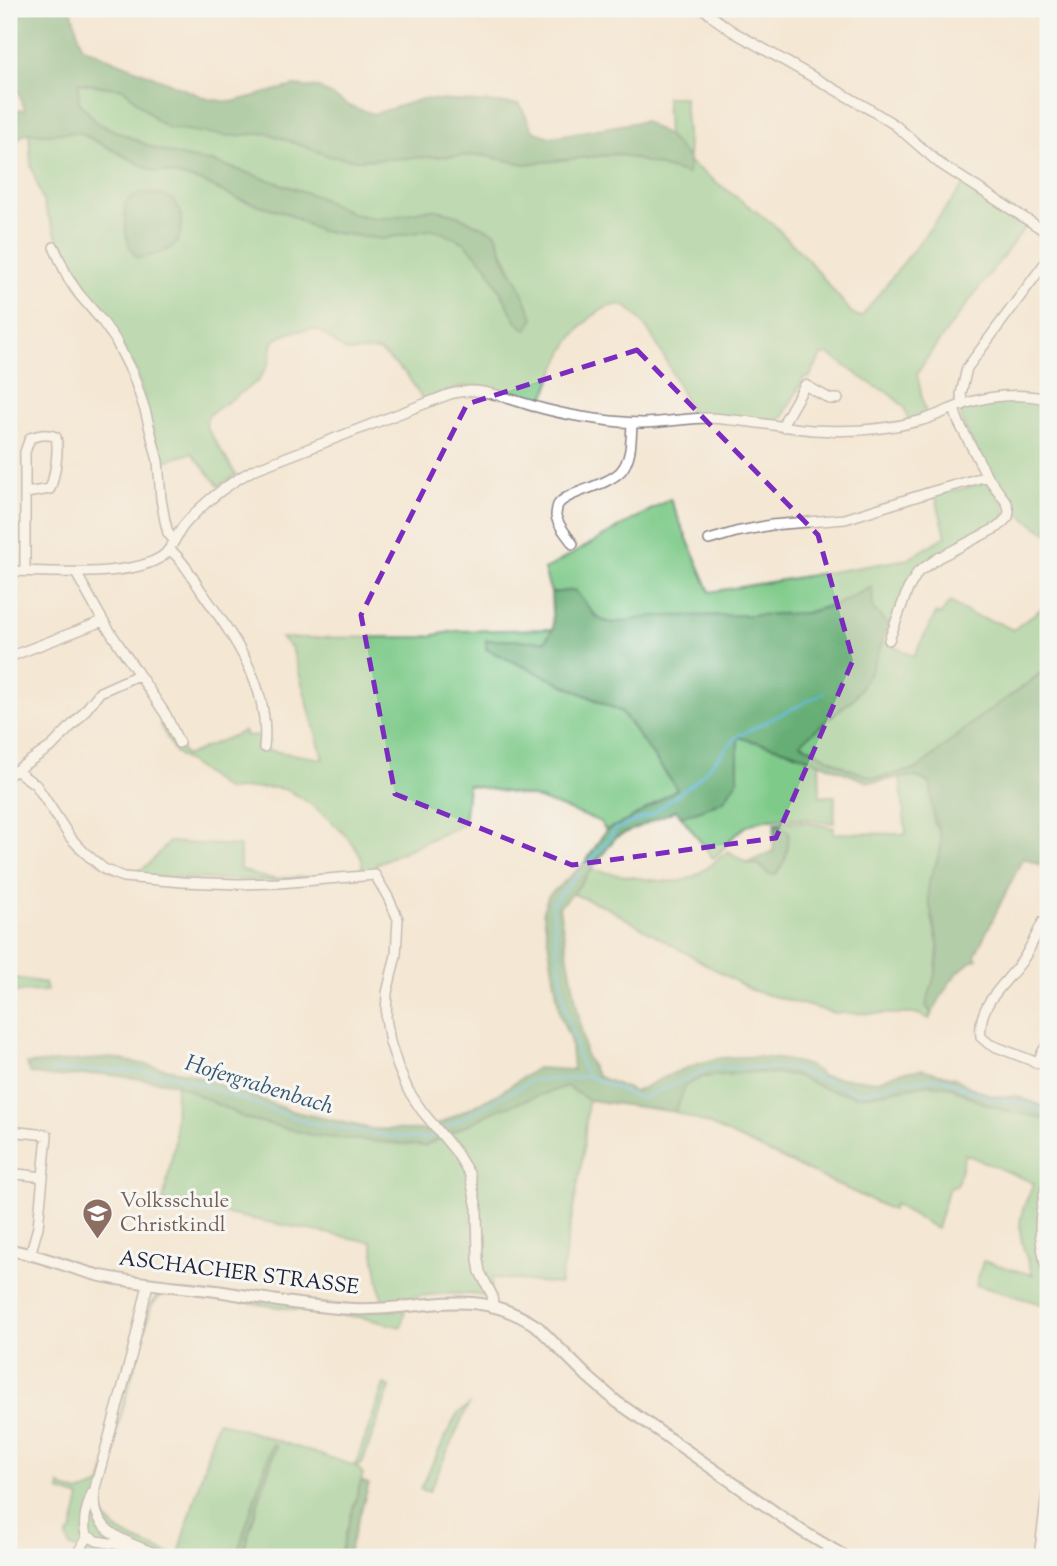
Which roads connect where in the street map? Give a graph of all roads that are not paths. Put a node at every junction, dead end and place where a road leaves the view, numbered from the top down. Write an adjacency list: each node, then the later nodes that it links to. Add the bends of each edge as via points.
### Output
1 (704, 9): 2 (street, via 732,31 895,125 939,163)
2 (1048, 233)
3 (54, 247): 14 (street, via 68,278 102,321 133,374 158,461)
4 (1048, 259): 7 (street, via 967,368)
5 (1048, 398): 7 (street, via 998,397)
6 (838, 399): 9 (street, via 805,385)
7 (958, 407): 9 (street, via 919,421 870,429); 10 (street, via 963,431)
8 (632, 423): 9 (street, via 706,418); 13 (street, via 629,453 620,472 558,505 559,523); 14 (street, via 556,412 485,391 450,394 253,470 184,524)
9 (783, 427)
10 (988, 476): 12 (street, via 845,519 771,525); 19 (street, via 1007,503 1008,517 918,572)
11 (26, 493): 11 (street, via 26,444 30,438 52,435 58,444 50,489); 16 (street)
12 (709, 540)
13 (573, 544)
14 (171, 545): 17 (street, via 155,560); 23 (street, via 248,664 263,710)
15 (9, 571): 16 (street)
16 (25, 571): 17 (street)
17 (76, 573): 18 (street)
18 (103, 621): 20 (street); 21 (street)
19 (889, 640)
20 (9, 657)
21 (138, 675): 22 (street); 24 (street, via 100,692 52,746)
22 (179, 743)
23 (264, 747)
24 (13, 773): 37 (street, via 36,785 84,852 104,869 123,877 239,884 375,875 398,919 387,993 390,1042 408,1090 464,1164 472,1183 480,1272)
25 (1048, 918): 27 (street, via 1019,965 988,1001 980,1033 989,1044)
26 (1048, 1044): 27 (street)
27 (1037, 1063): 28 (street)
28 (1048, 1067)
29 (9, 1131): 31 (street, via 47,1135)
30 (9, 1172): 31 (street)
31 (43, 1177): 34 (street)
32 (1048, 1180): 35 (street, via 1039,1223)
33 (9, 1250): 34 (street, ASCHACHER STRASSE)
34 (30, 1255): 36 (street, ASCHACHER STRASSE)
35 (1048, 1275)
36 (148, 1284): 37 (street, ASCHACHER STRASSE, via 351,1309 449,1302); 39 (street)
37 (493, 1305): 44 (street, ASCHACHER STRASSE, via 538,1327 617,1402)
38 (1048, 1485): 45 (street)
39 (95, 1488): 40 (street, via 85,1515); 41 (street, via 97,1516 103,1526)
40 (88, 1537): 41 (street); 42 (street)
41 (142, 1548): 43 (street)
42 (75, 1557)
43 (163, 1557)
44 (846, 1557)
45 (1038, 1557)

